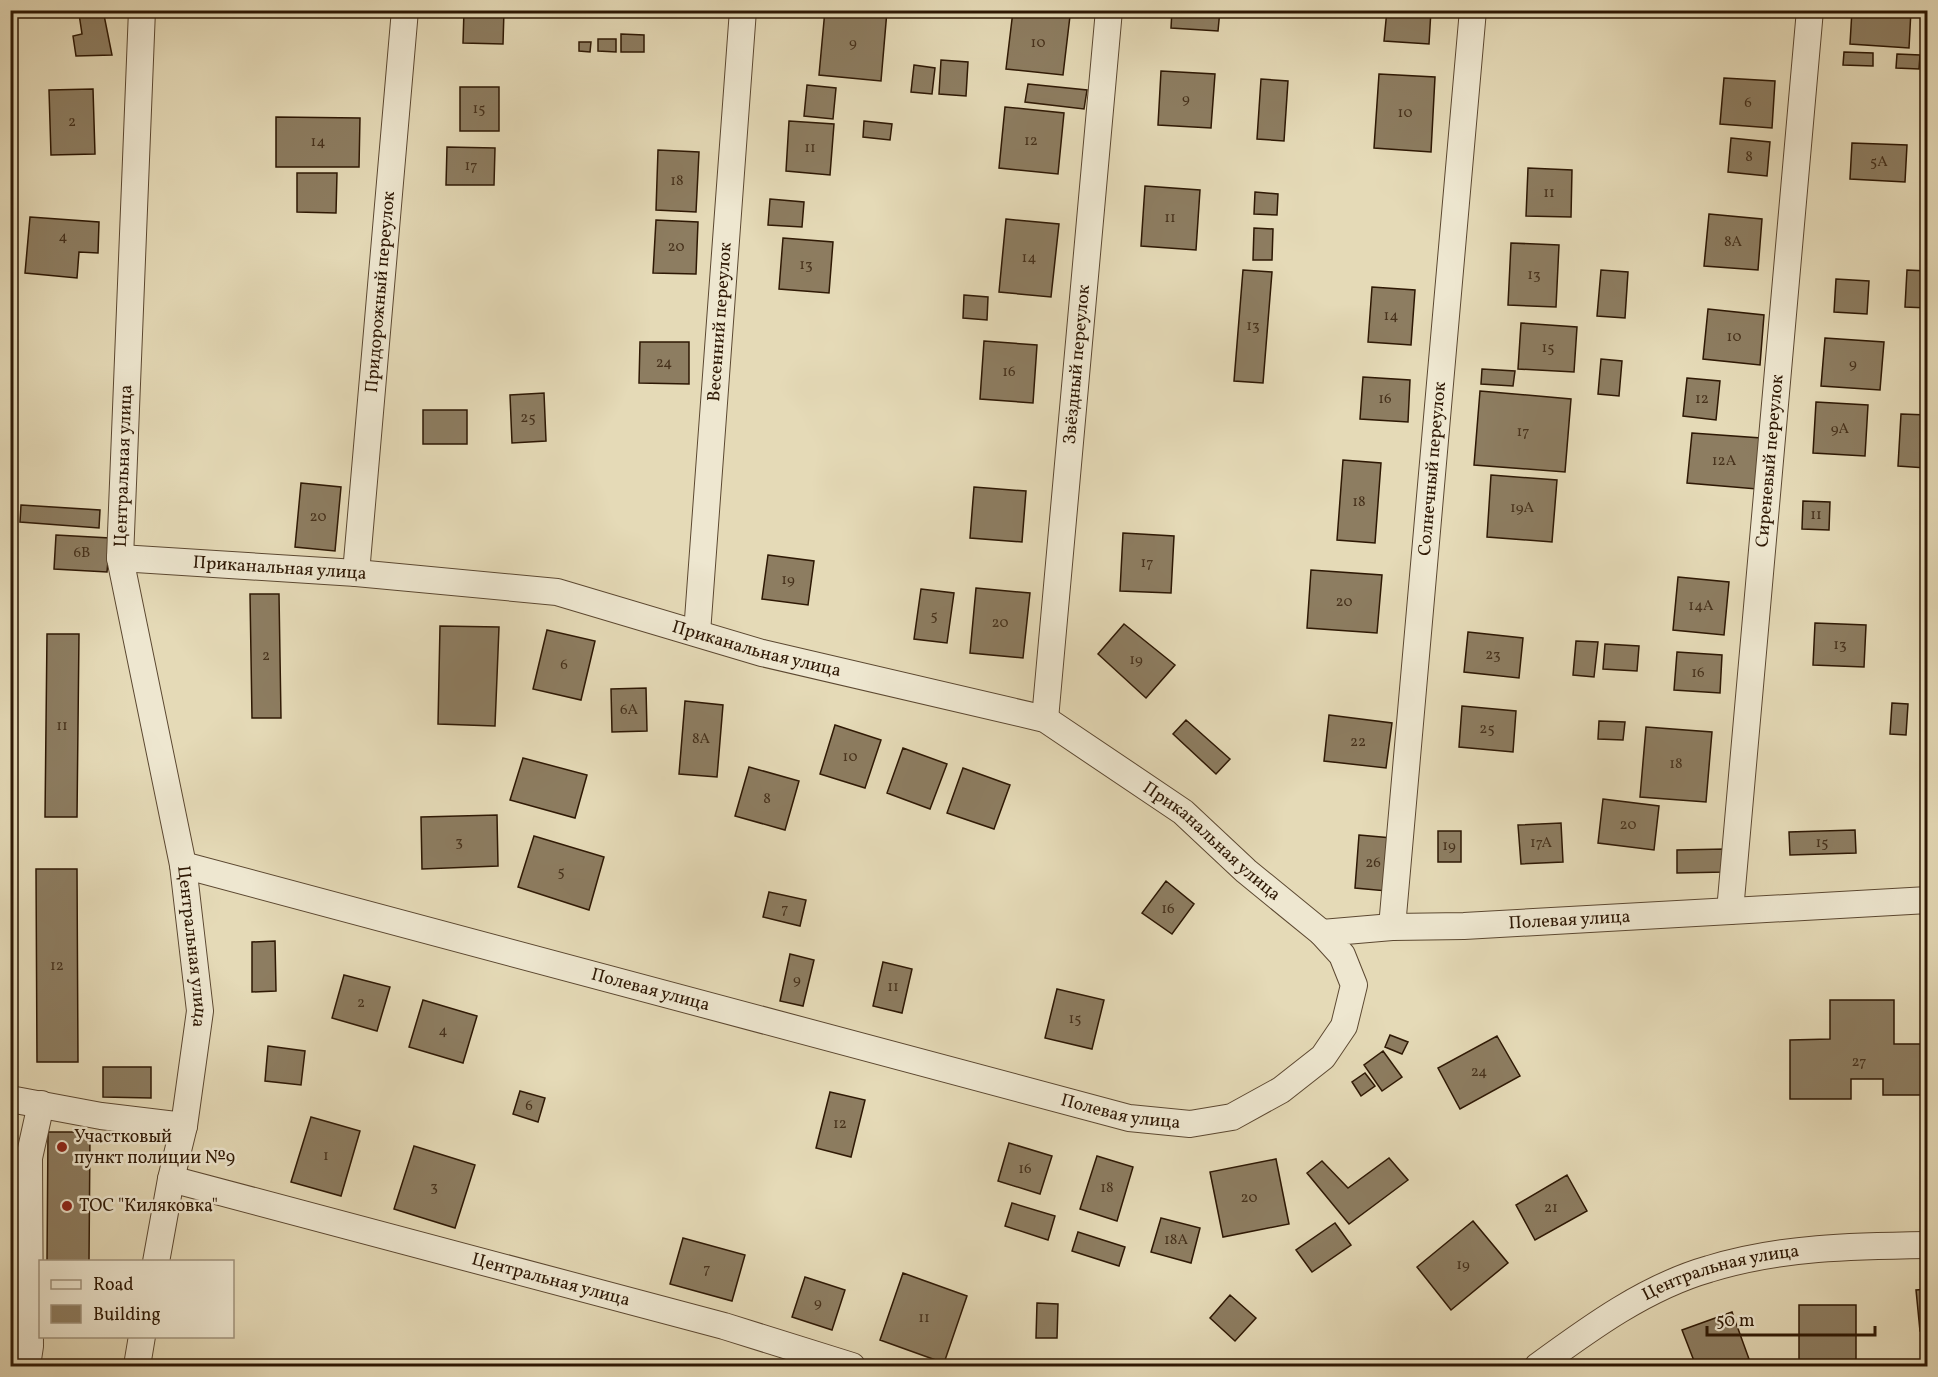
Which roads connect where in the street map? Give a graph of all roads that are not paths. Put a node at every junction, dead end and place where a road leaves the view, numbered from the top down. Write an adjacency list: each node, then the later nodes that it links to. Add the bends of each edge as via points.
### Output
1 (142, 10): 7 (street, Центральная улица)
2 (405, 10): 8 (street, Придорожный переулок)
3 (743, 10): 9 (street, Весенний переулок)
4 (1109, 10): 10 (street, Звёздный переулок)
5 (1473, 10): 14 (street, Солнечный переулок)
6 (1810, 10): 13 (street, Сиреневый переулок)
7 (120, 558): 8 (street, Приканальная улица); 11 (street, Центральная улица)
8 (356, 573): 9 (street, Приканальная улица, via 557,592)
9 (697, 633): 10 (street, Приканальная улица, via 762,653)
10 (1045, 719): 15 (street, Приканальная улица, via 1183,812 1246,871)
11 (183, 865): 15 (street, Полевая улица, via 1129,1118 1190,1124 1232,1117 1281,1090 1323,1056 1344,1026 1354,985 1342,955); 18 (street, Центральная улица, via 200,1011)
12 (1928, 900): 13 (street, Полевая улица)
13 (1730, 911): 14 (street, Полевая улица)
14 (1392, 927): 15 (street, Полевая улица)
15 (1322, 933)
16 (10, 1099): 17 (street)
17 (41, 1104): 18 (street); 23 (street, via 29,1158)
18 (184, 1126): 19 (street, Центральная улица)
19 (171, 1179): 21 (street); 25 (street, Центральная улица, via 724,1326)
20 (1928, 1245): 26 (street, Центральная улица, via 1801,1251 1707,1269 1614,1314)
21 (156, 1260)
22 (142, 1338): 24 (street)
23 (27, 1366)
24 (137, 1366)
25 (852, 1366)
26 (1538, 1366)

